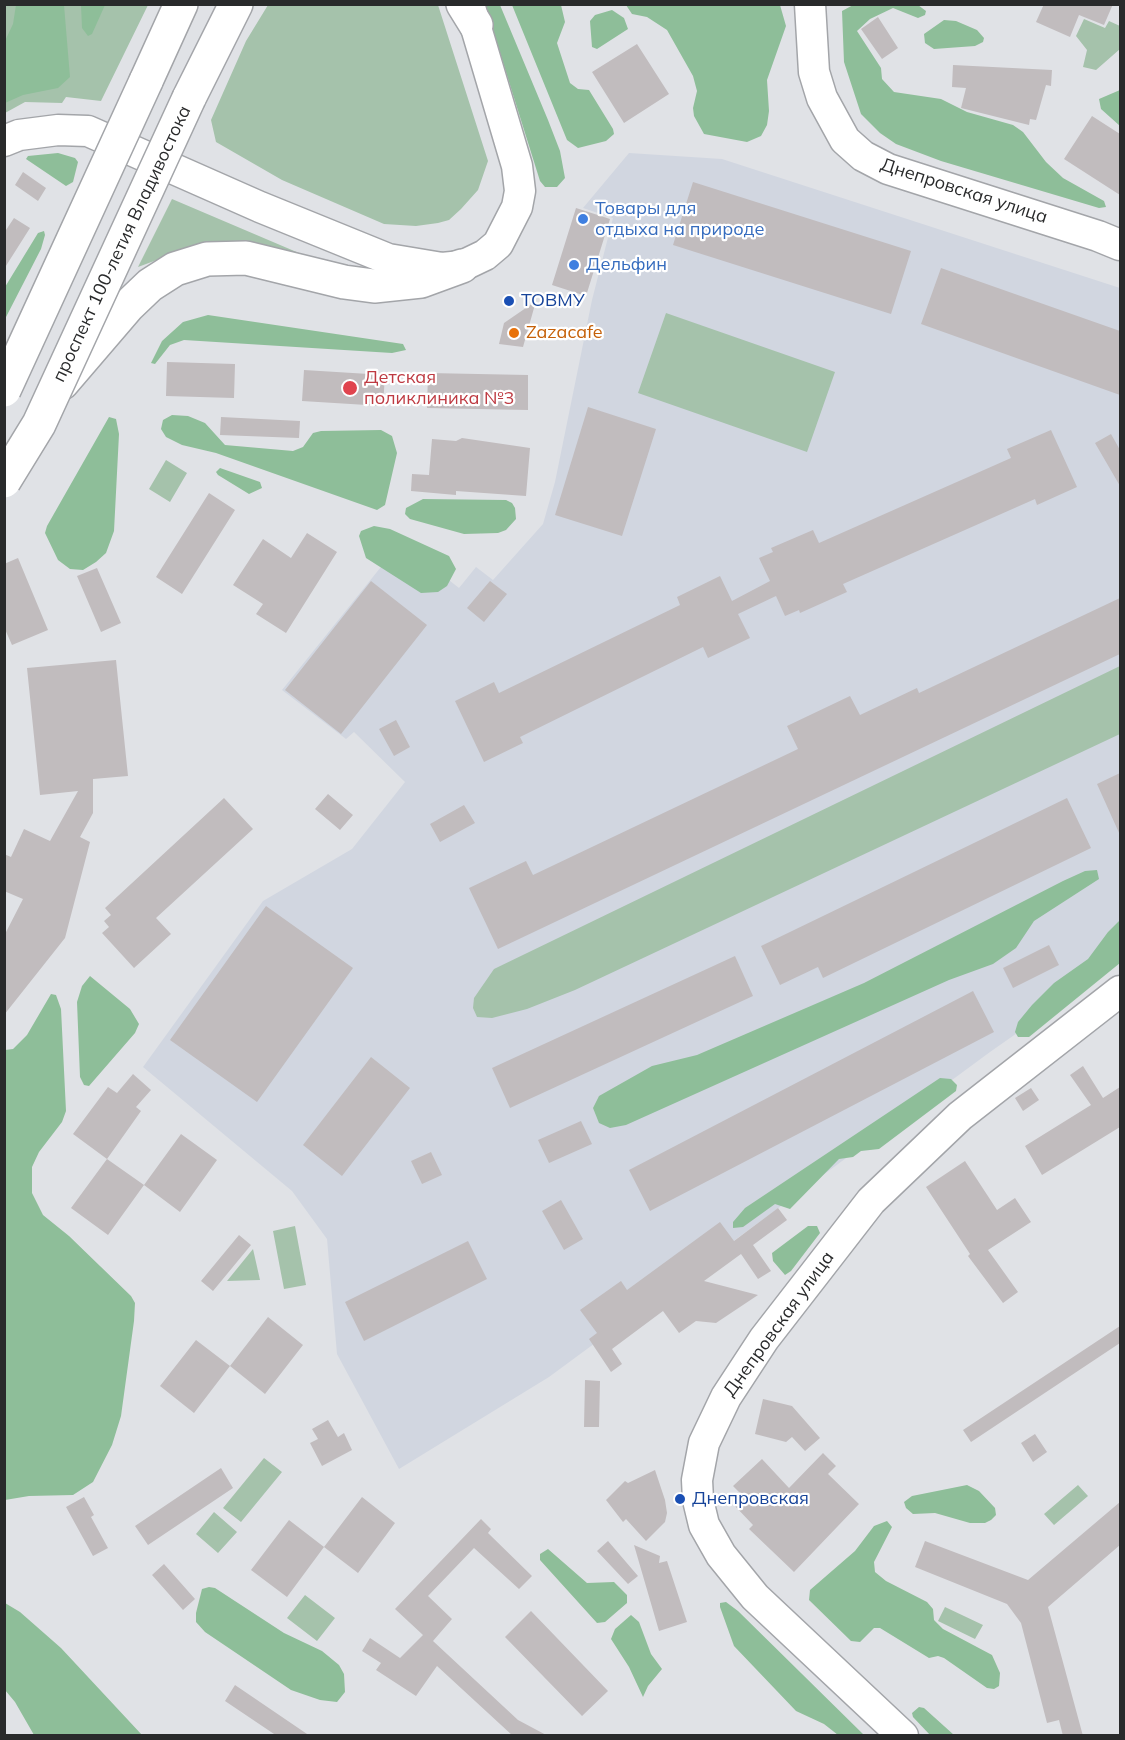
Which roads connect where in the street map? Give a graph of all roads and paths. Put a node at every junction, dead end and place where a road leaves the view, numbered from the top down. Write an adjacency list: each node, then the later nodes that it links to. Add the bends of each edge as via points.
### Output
1 (181, 4): 8 (highway, bridge)
2 (810, 4): 6 (main road, Днепровская улица, via 814,72 822,98 845,140 863,156 888,169)
3 (237, 6): 9 (highway, проспект 100-летия Владивостока, bridge, via 189,98)
4 (469, 11): 7 (main road, via 517,166 520,191 517,207 498,244)
5 (4, 141): 7 (main road, via 58,130 88,131 388,259 442,268)
6 (1120, 245)
7 (462, 266): 9 (highway, bridge, via 443,275 395,285 344,282 246,258 207,259 164,275 128,306)
8 (4, 390)
9 (53, 393): 10 (highway, проспект 100-летия Владивостока, bridge)
10 (4, 481)
11 (1120, 991): 12 (main road, Днепровская улица, via 960,1116 872,1201 764,1339 726,1397 705,1443 697,1480 698,1500 704,1525 721,1555 755,1597)
12 (903, 1736)

